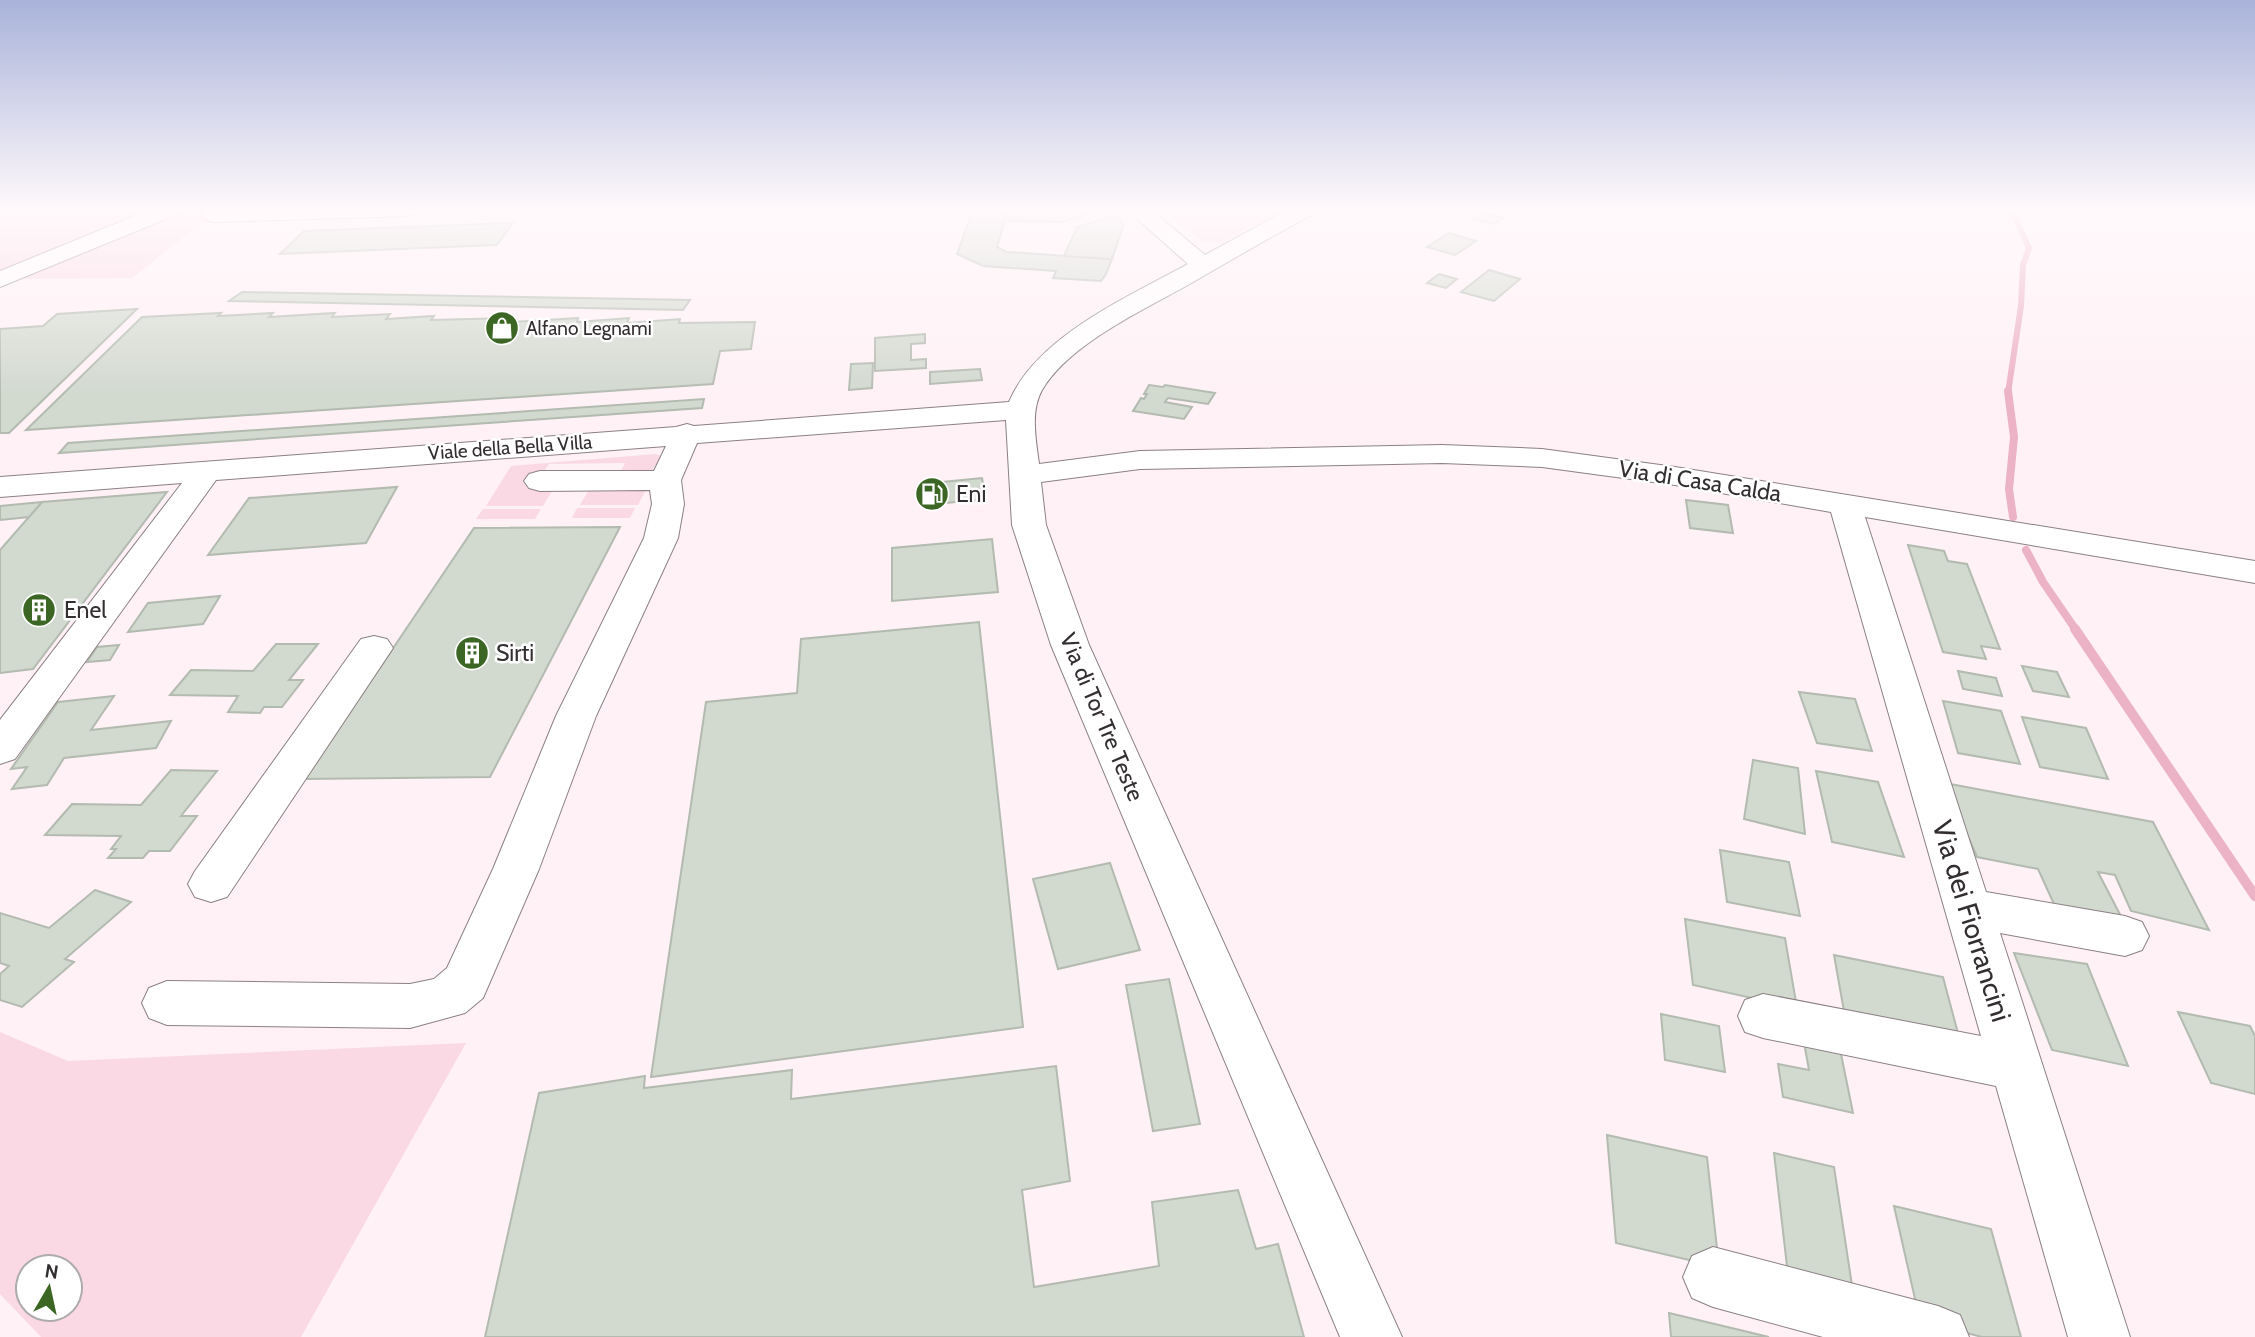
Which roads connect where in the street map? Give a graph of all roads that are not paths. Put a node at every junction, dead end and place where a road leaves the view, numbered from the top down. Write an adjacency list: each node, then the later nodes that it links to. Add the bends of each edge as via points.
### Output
1 (21, 271): 3 (street)
2 (1192, 271): 4 (street, Via di Tor Tre Teste, via 1071,345 1032,383)
3 (0, 280)
4 (1021, 410): 5 (street, Viale della Bella Villa); 6 (street, Via di Tor Tre Teste)
5 (687, 433): 7 (street, Viale della Bella Villa); 8 (street)
6 (1022, 459): 11 (street, Via di Casa Calda, via 1525,456); 22 (street, Via di Tor Tre Teste, via 1032,538 1070,645)
7 (206, 471): 10 (street, Viale della Bella Villa); 14 (street)
8 (665, 480): 9 (street); 18 (street, via 667,513 661,538 576,716 465,983 447,998 422,1005)
9 (540, 481)
10 (0, 487)
11 (1845, 505): 12 (street, Via di Casa Calda); 16 (street, Via dei Fiorrancini)
12 (2255, 572)
13 (374, 648): 15 (street)
14 (0, 749)
15 (211, 884)
16 (1968, 908): 17 (street); 20 (street, Via dei Fiorrancini)
17 (2125, 936)
18 (167, 1003)
19 (1763, 1016): 20 (street)
20 (2017, 1068): 24 (street, Via dei Fiorrancini)
21 (1713, 1278): 23 (street)
22 (1371, 1337)
23 (1938, 1337)
24 (2099, 1337)

